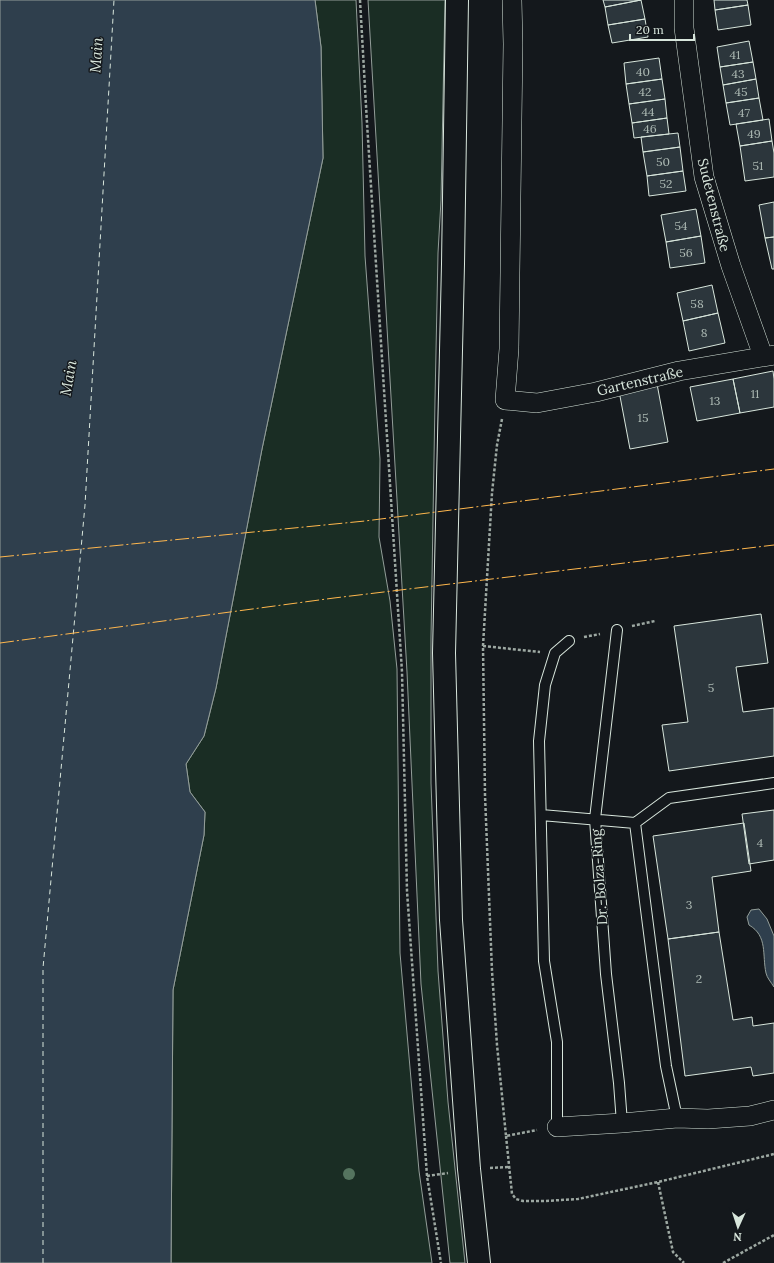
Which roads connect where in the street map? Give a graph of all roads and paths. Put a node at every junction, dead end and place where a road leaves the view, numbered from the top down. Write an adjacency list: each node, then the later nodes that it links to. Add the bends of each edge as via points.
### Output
1 (360, 0): 23 (path, via 402,672 407,899 427,1176)
2 (457, 0): 24 (main road, via 444,653 451,920)
3 (512, 0): 6 (street, via 509,341)
4 (684, 0): 5 (street, Sudetenstraße, via 684,28 704,177 731,266)
5 (768, 356): 6 (street, Gartenstraße, via 679,371 596,392 537,403)
6 (505, 400): 9 (path, via 492,493)
7 (618, 630): 13 (lane)
8 (570, 641): 10 (lane)
9 (483, 646): 10 (path); 19 (path, via 485,795 492,971)
10 (555, 653): 12 (lane, via 545,685 540,720)
11 (774, 783): 14 (lane, via 669,798)
12 (541, 815): 13 (lane); 18 (lane, via 544,961 557,1042)
13 (595, 819): 14 (lane, Dr.-Bolza-Ring); 17 (lane, Dr.-Bolza-Ring, via 606,974)
14 (635, 823): 16 (lane, via 666,1066)
15 (774, 1110): 16 (street, via 750,1116)
16 (677, 1118): 17 (street)
17 (622, 1123): 18 (street)
18 (557, 1127): 19 (path)
19 (506, 1136): 21 (path, via 512,1194 516,1199 545,1201 578,1198)
20 (774, 1154): 21 (path)
21 (658, 1182): 25 (path, via 673,1252)
22 (774, 1235): 26 (path)
23 (441, 1263)
24 (479, 1263)
25 (684, 1263)
26 (723, 1263)

